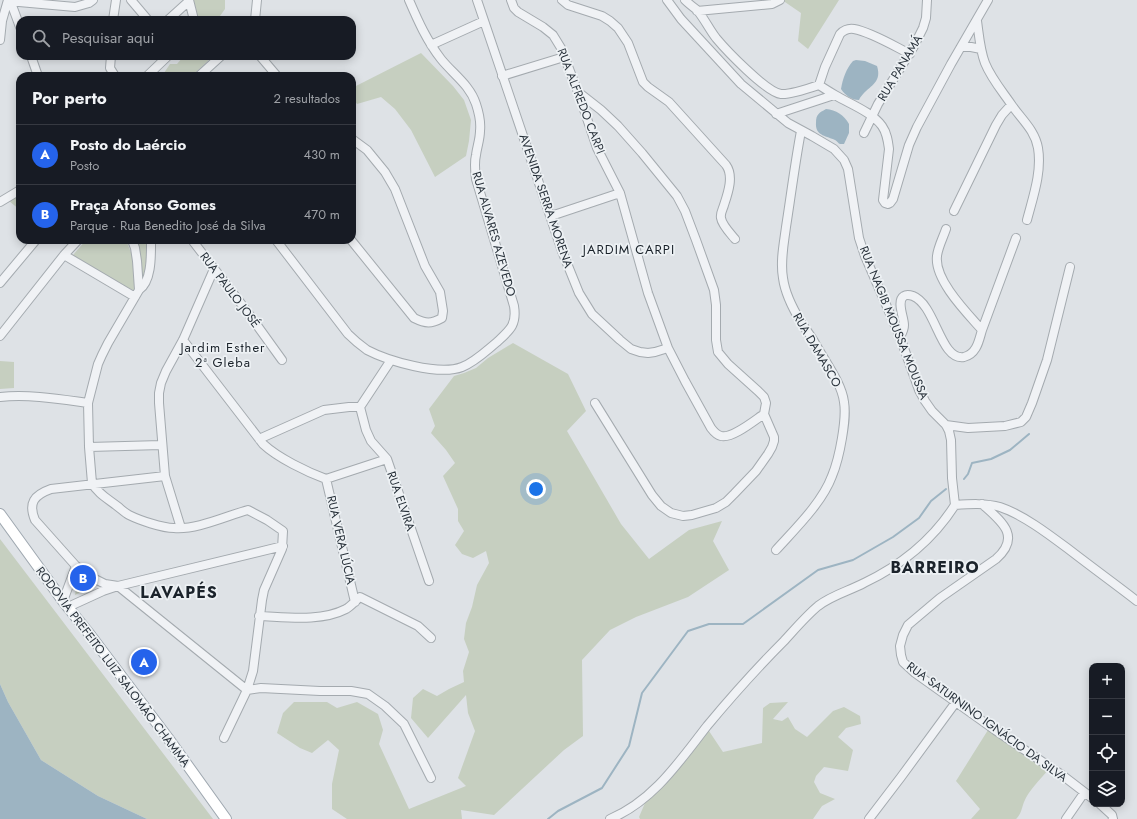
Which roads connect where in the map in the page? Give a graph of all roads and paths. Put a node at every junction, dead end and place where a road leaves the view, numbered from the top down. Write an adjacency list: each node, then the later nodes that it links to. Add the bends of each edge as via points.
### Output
1 (94, 0): 14 (street, via 75,7)
2 (116, 0): 17 (street)
3 (131, 0): 18 (street)
4 (257, 0): 21 (street)
5 (409, 0): 26 (street, RUA ALVARES AZEVEDO)
6 (477, 0): 23 (street, AVENIDA SERRA MORENA)
7 (511, 0): 30 (street, RUA ALFREDO CARPI, via 518,12 553,35)
8 (562, 0): 59 (street, via 568,5 602,16 618,28 628,43 643,82 672,105 729,169 730,181 721,218)
9 (667, 0): 46 (street, RUA NAGIB MOUSSA MOUSSA, via 681,19 741,84)
10 (685, 0): 16 (street)
11 (780, 0): 16 (street, via 772,4)
12 (927, 0): 29 (street, RUA PANAMÁ, via 923,28)
13 (988, 0): 24 (street)
14 (10, 1): 22 (street); 25 (street, via 2,21)
15 (189, 1): 19 (street); 20 (street)
16 (697, 11): 42 (street, via 716,38 773,91 786,94)
17 (114, 16)
18 (145, 16)
19 (172, 16)
20 (193, 16)
21 (255, 16)
22 (16, 17)
23 (484, 21): 26 (street); 41 (street, AVENIDA SERRA MORENA)
24 (977, 21): 27 (street); 28 (street)
25 (0, 40)
26 (431, 45): 78 (street, RUA ALVARES AZEVEDO, via 476,102 480,123 475,162 476,179 510,293 515,320 513,326 487,350 462,367 442,370)
27 (961, 47): 28 (street); 47 (street, via 917,127 893,199 888,204 883,200 888,142 882,126)
28 (981, 50): 45 (street, via 990,72)
29 (910, 54): 42 (street, via 854,29 843,30); 47 (street, RUA PANAMÁ)
30 (564, 57): 41 (street); 43 (street, RUA ALFREDO CARPI)
31 (32, 60): 36 (street)
32 (111, 60): 37 (street)
33 (164, 60): 38 (street)
34 (217, 60): 39 (street)
35 (263, 60): 40 (street)
36 (37, 72)
37 (112, 72)
38 (151, 72)
39 (203, 72)
40 (274, 72)
41 (502, 76): 55 (street, AVENIDA SERRA MORENA)
42 (819, 85): 44 (street)
43 (578, 92): 52 (street, RUA ALFREDO CARPI, via 596,148); 83 (street, via 618,126 677,196 714,290 718,352 764,397)
44 (834, 95): 46 (street); 47 (street)
45 (1011, 105): 54 (street, via 996,125); 56 (street, via 1029,126 1038,149 1036,180)
46 (776, 114): 48 (street, RUA NAGIB MOUSSA MOUSSA)
47 (872, 116): 49 (street, RUA PANAMÁ)
48 (801, 131): 74 (street, RUA NAGIB MOUSSA MOUSSA, via 834,149 844,160 865,256); 97 (street, RUA DAMASCO, via 783,252 783,278 793,308 840,387 845,414 840,449 832,477 816,504)
49 (864, 133)
50 (356, 142): 66 (street, via 367,150 395,189 425,266 440,292 442,318 433,323 414,318)
51 (16, 192): 53 (street)
52 (620, 193): 55 (street); 76 (street, RUA ALFREDO CARPI, via 648,293)
53 (0, 202)
54 (954, 211)
55 (551, 216): 76 (street, AVENIDA SERRA MORENA, via 578,293 592,314 631,349 648,353)
56 (1027, 220)
57 (946, 229): 72 (street, via 937,256 939,272 954,298)
58 (1016, 238): 72 (street)
59 (735, 239)
60 (33, 244): 70 (street)
61 (74, 244): 67 (street)
62 (134, 244): 71 (street, via 137,261)
63 (151, 244): 71 (street, via 147,281)
64 (195, 244): 69 (street, RUA PAULO JOSÉ)
65 (279, 244): 78 (street, via 348,334 367,350)
66 (354, 244)
67 (64, 255): 71 (street); 73 (street)
68 (1070, 267): 84 (street, via 1047,360 1026,416 1021,422 1005,426 968,428)
69 (214, 269): 75 (street); 77 (street, RUA PAULO JOSÉ)
70 (0, 283)
71 (137, 294): 80 (street, via 102,355)
72 (982, 330): 74 (street, via 974,351 969,355 963,357 952,354 924,304 914,296 906,295 902,297 900,304 904,326)
73 (0, 336)
74 (900, 337): 84 (street, RUA NAGIB MOUSSA MOUSSA, via 919,390 932,411)
75 (183, 340): 85 (street); 86 (street, via 160,388 158,403)
76 (668, 348): 83 (street, RUA ALFREDO CARPI, via 716,434 728,436)
77 (282, 360)
78 (391, 360): 82 (street)
79 (0, 397): 80 (street, via 50,398)
80 (88, 403): 87 (street)
81 (595, 403): 83 (street, via 661,506 671,514 683,516 716,508 726,502 756,471 774,441)
82 (360, 407): 85 (street, via 324,410); 88 (street, via 371,441)
83 (764, 414)
84 (946, 425): 93 (street, RUA NAGIB MOUSSA MOUSSA, via 951,440)
85 (259, 439): 90 (street, via 275,453)
86 (161, 445): 87 (street); 89 (street)
87 (89, 447): 91 (street)
88 (387, 459): 90 (street, RUA ELVIRA); 99 (street, RUA ELVIRA)
89 (165, 476): 91 (street); 95 (street)
90 (326, 479): 102 (street, RUA VERA LÚCIA)
91 (92, 484): 95 (street, via 100,494 129,515 165,527); 98 (street, via 51,489 36,498 31,505 35,520)
92 (982, 504): 93 (street); 101 (street, via 1000,507 1013,513 1051,536); 107 (street, RUA SATURNINO IGNÁCIO DA SILVA, via 1007,531 1007,547 996,559 940,598 908,625 900,646 904,662 915,673)
93 (955, 505): 113 (street, via 946,519 912,554 877,576 817,607 745,681 658,787 636,805)
94 (0, 514): 103 (main road, RODOVIA PREFEITO LUIZ SALOMÃO CHAMMA)
95 (181, 528): 96 (street, via 248,510 283,531)
96 (282, 546): 100 (street); 104 (street, via 264,590)
97 (776, 550)
98 (76, 566): 100 (street, via 105,584); 103 (street)
99 (429, 581)
100 (118, 586): 103 (street); 106 (street)
101 (1137, 601)
102 (355, 602): 104 (street, via 340,612 319,617); 105 (street, via 360,597 418,626)
103 (65, 604): 114 (main road, RODOVIA PREFEITO LUIZ SALOMÃO CHAMMA, via 127,682)
104 (259, 616): 106 (street, via 253,671)
105 (431, 638)
106 (247, 690): 108 (street); 109 (street, via 261,688 351,691 368,694 404,724)
107 (956, 702): 110 (street, RUA SATURNINO IGNÁCIO DA SILVA); 115 (street)
108 (224, 738)
109 (430, 778)
110 (1084, 793): 111 (street, RUA SATURNINO IGNÁCIO DA SILVA); 116 (street)
111 (1089, 796)
112 (1103, 807): 117 (street)
113 (613, 818)
114 (226, 819)
115 (869, 819)
116 (1066, 819)
117 (1113, 819)

